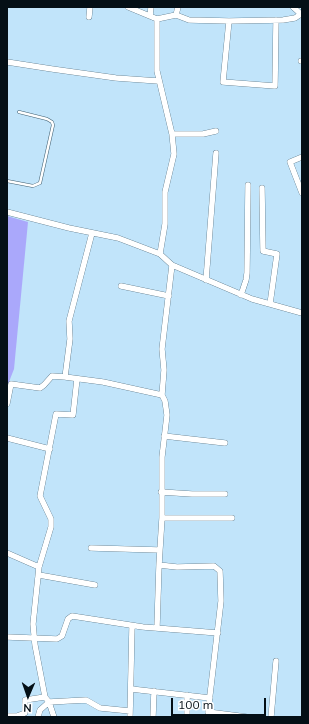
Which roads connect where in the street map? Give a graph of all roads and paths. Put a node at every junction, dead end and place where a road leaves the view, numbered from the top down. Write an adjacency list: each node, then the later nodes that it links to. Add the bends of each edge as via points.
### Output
1 (90, 7): 9 (street)
2 (128, 7): 8 (street)
3 (151, 7): 8 (street)
4 (178, 7): 6 (street)
5 (293, 7): 7 (street)
6 (176, 15): 10 (street); 12 (street, via 189,20)
7 (302, 15): 11 (street)
8 (150, 16): 10 (street)
9 (89, 17)
10 (158, 19): 14 (street)
11 (276, 20): 12 (street); 12 (street, via 275,86 223,82)
12 (229, 21)
13 (7, 62): 14 (street, via 116,78)
14 (158, 81): 17 (street)
15 (19, 112): 20 (lane, via 47,119 53,125 40,183 33,186)
16 (216, 131): 17 (street, via 203,134)
17 (172, 134): 26 (street, via 174,154 165,192 165,224)
18 (216, 153): 28 (street)
19 (302, 157): 23 (street, via 290,162)
20 (7, 181)
21 (248, 186): 30 (street, via 246,278)
22 (262, 188): 32 (street, via 263,251 277,254)
23 (302, 193)
24 (7, 212): 25 (street)
25 (92, 233): 26 (street, via 118,238); 34 (street, via 69,321 70,339)
26 (160, 254): 27 (street)
27 (172, 265): 28 (street); 31 (street)
28 (206, 280): 30 (street)
29 (120, 286): 31 (street)
30 (241, 295): 32 (street)
31 (169, 296): 36 (street, via 162,349)
32 (270, 304): 33 (street)
33 (302, 313)
34 (65, 377): 35 (street); 37 (street, via 52,376 40,388 12,384)
35 (76, 379): 36 (street, via 104,382); 41 (street, via 73,415 56,414)
36 (162, 395): 38 (street, via 167,415)
37 (7, 404)
38 (164, 436): 40 (street); 42 (street)
39 (7, 438): 41 (street)
40 (225, 444)
41 (50, 449): 50 (street, via 40,496 51,519)
42 (161, 492): 43 (street); 44 (street)
43 (225, 494)
44 (162, 518): 45 (street); 47 (street)
45 (232, 518)
46 (91, 548): 47 (street)
47 (159, 550): 49 (street)
48 (7, 553): 50 (street)
49 (159, 565): 54 (street); 55 (street, via 214,566 220,571)
50 (39, 567): 51 (street)
51 (39, 575): 52 (street); 57 (street)
52 (95, 585)
53 (132, 626): 54 (street); 57 (street, via 72,616 68,619 60,638); 59 (street)
54 (157, 627): 55 (street)
55 (218, 633): 62 (street)
56 (7, 637): 57 (street)
57 (35, 638): 63 (street)
58 (276, 660): 73 (street)
59 (131, 689): 60 (street); 64 (street)
60 (154, 691): 61 (street); 70 (street)
61 (187, 695): 62 (street); 71 (street)
62 (210, 698): 72 (street, via 208,712)
63 (47, 700): 64 (street, via 86,700 100,708); 66 (street, via 25,700 25,713); 67 (street); 68 (street)
64 (130, 710): 69 (street)
65 (7, 716): 66 (street)
66 (17, 716)
67 (38, 717)
68 (54, 717)
69 (130, 717)
70 (152, 717)
71 (187, 717)
72 (247, 717)
73 (271, 717)

